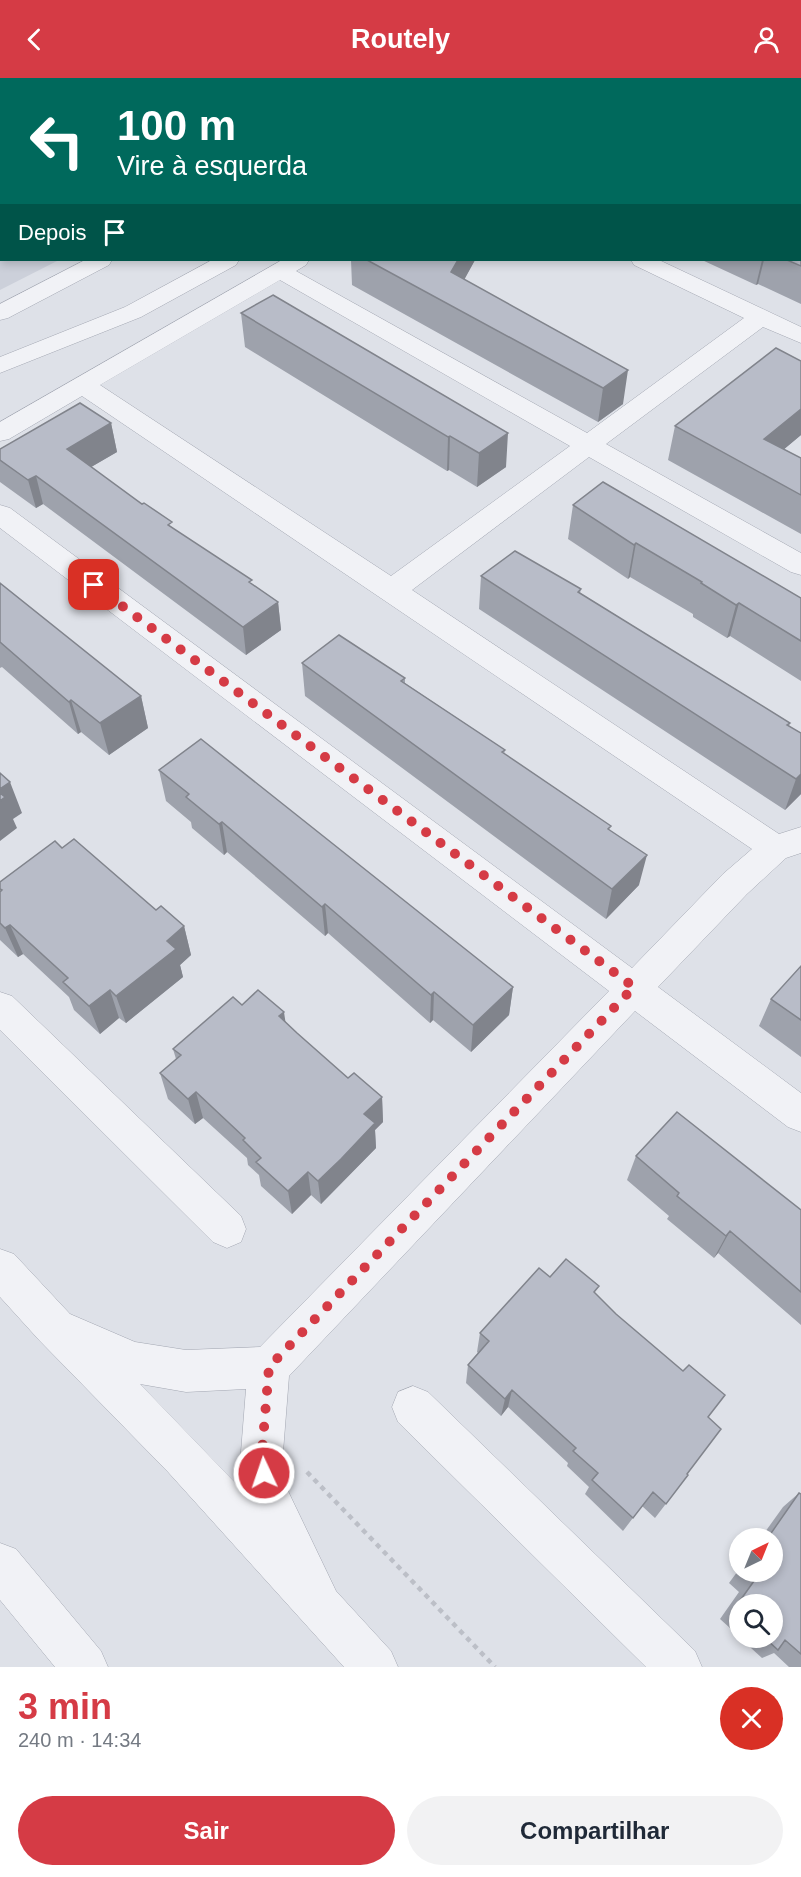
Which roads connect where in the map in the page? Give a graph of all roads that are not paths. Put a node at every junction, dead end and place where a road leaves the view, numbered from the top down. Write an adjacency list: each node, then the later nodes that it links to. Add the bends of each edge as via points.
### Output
1 (63, 261): 7 (street, via 36,276)
2 (99, 261): 8 (street)
3 (186, 261): 11 (street)
4 (226, 261): 11 (street, via 124,316)
5 (644, 261): 9 (street)
6 (290, 265): 12 (street); 14 (street)
7 (0, 305)
8 (0, 312)
9 (761, 317): 10 (street); 14 (street)
10 (801, 336)
11 (0, 364)
12 (83, 385): 13 (street); 17 (street)
13 (0, 433)
14 (588, 445): 16 (street); 17 (street)
15 (0, 514): 19 (street)
16 (801, 565)
17 (392, 590): 18 (street)
18 (788, 844): 19 (street, via 735,884)
19 (634, 987): 21 (street); 25 (street)
20 (0, 1007): 22 (street)
21 (801, 1115)
22 (227, 1229)
23 (0, 1268): 24 (street)
24 (53, 1326): 25 (street, via 134,1362 186,1371); 28 (street, via 183,1457)
25 (269, 1367): 28 (street, via 262,1452 267,1494)
26 (413, 1407): 31 (street)
27 (0, 1564): 29 (street)
28 (320, 1607): 30 (street)
29 (84, 1667)
30 (375, 1667)
31 (679, 1667)

